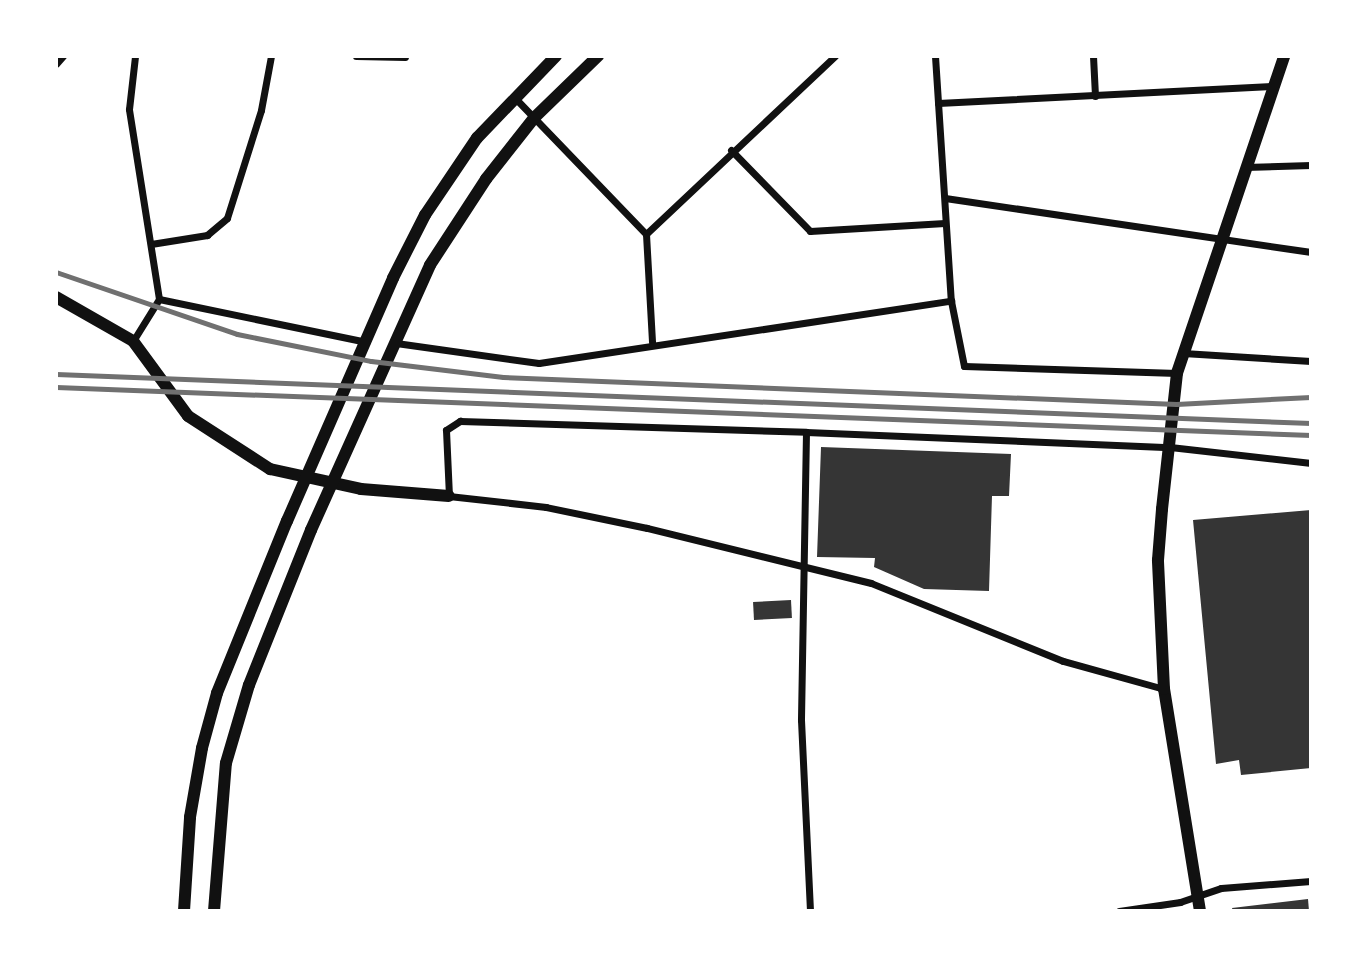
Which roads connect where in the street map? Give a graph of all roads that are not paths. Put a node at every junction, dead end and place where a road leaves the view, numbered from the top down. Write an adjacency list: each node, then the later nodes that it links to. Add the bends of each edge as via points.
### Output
1 (63, 56): 12 (street)
2 (135, 56): 25 (street, via 129,109)
3 (271, 56): 25 (street, via 261,110 227,218 207,235)
4 (356, 56): 11 (street)
5 (556, 56): 15 (street)
6 (598, 56): 17 (street)
7 (835, 56): 18 (street)
8 (935, 56): 16 (street)
9 (1093, 56): 14 (street)
10 (1284, 56): 13 (street)
11 (405, 57)
12 (56, 64)
13 (1275, 86): 14 (street); 20 (street)
14 (1095, 96): 16 (street)
15 (515, 98): 17 (street); 31 (street, via 477,138 425,215)
16 (938, 103): 21 (street)
17 (534, 118): 23 (street); 33 (street, via 486,179 430,265)
18 (731, 150): 22 (street, via 810,231); 23 (street)
19 (1311, 165): 20 (street)
20 (1245, 167): 24 (street)
21 (945, 198): 22 (street); 24 (street)
22 (945, 223): 29 (street)
23 (646, 234): 32 (street)
24 (1222, 242): 26 (street); 34 (street)
25 (151, 244): 28 (street)
26 (1311, 252)
27 (56, 296): 30 (street)
28 (159, 299): 30 (street); 31 (street)
29 (951, 301): 32 (street); 36 (street, via 964,366)
30 (133, 341): 40 (street, via 188,416 270,469)
31 (368, 342): 40 (street)
32 (652, 342): 33 (street, via 539,363)
33 (396, 343): 41 (street)
34 (1183, 353): 35 (street); 36 (street)
35 (1311, 361)
36 (1177, 373): 38 (street)
37 (806, 432): 38 (street); 42 (street, via 460,421 446,430); 43 (street)
38 (1170, 447): 39 (street); 44 (street, via 1158,560)
39 (1311, 463)
40 (305, 480): 41 (street); 47 (street, via 217,693 190,817)
41 (332, 485): 42 (street); 48 (street, via 248,685 226,763)
42 (449, 496): 43 (street, via 622,523)
43 (803, 569): 44 (street, via 871,583 1063,661); 49 (street, via 801,720)
44 (1164, 689): 46 (street)
45 (1311, 881): 46 (street, via 1221,888)
46 (1197, 895): 50 (street); 51 (street)
47 (184, 911)
48 (214, 911)
49 (810, 911)
50 (1119, 911)
51 (1200, 911)

